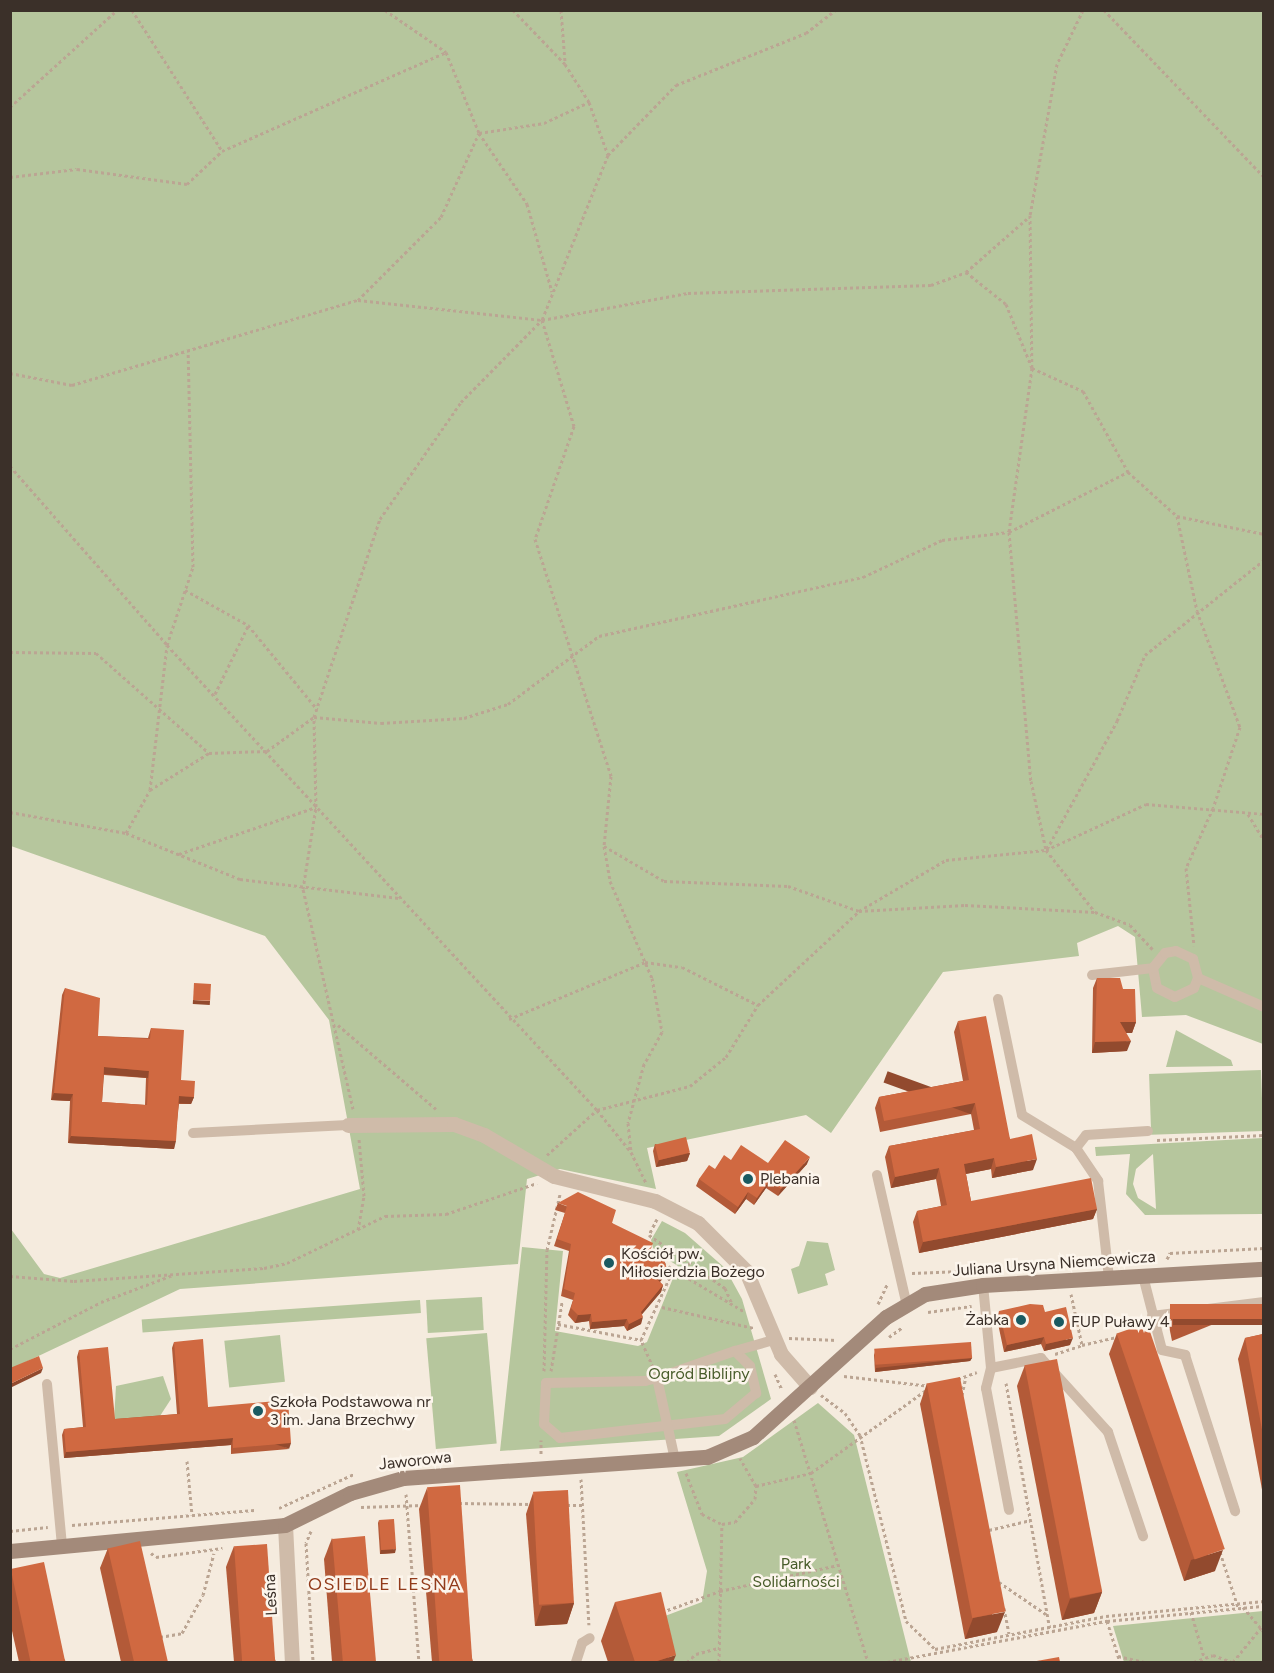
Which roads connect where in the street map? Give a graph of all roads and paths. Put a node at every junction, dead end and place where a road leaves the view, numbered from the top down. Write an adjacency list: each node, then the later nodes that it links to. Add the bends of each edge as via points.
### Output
1 (117, 10): 12 (path)
2 (132, 10): 14 (path)
3 (385, 10): 9 (path)
4 (513, 10): 10 (path)
5 (561, 10): 10 (path)
6 (835, 10): 15 (path, via 806,33 676,85)
7 (1083, 10): 18 (path, via 1057,64)
8 (1104, 10): 17 (path)
9 (446, 52): 13 (path); 14 (path)
10 (566, 64): 11 (path)
11 (589, 102): 13 (path, via 544,123); 15 (path)
12 (10, 107)
13 (479, 133): 20 (path, via 527,204); 21 (path, via 441,217)
14 (222, 151): 16 (path, via 187,184 77,169)
15 (608, 155): 20 (path)
16 (10, 177)
17 (1263, 177)
18 (1030, 215): 19 (path); 24 (path)
19 (966, 272): 22 (path, via 931,285 688,293); 24 (path, via 1006,304)
20 (552, 294): 22 (path)
21 (358, 300): 22 (path); 23 (path)
22 (542, 320): 37 (path, via 574,426 535,539); 39 (path, via 461,402 381,519)
23 (188, 352): 25 (path, via 72,385); 32 (path, via 193,567)
24 (1032, 368): 27 (path, via 1083,391); 29 (path)
25 (10, 374)
26 (10, 466): 35 (path)
27 (1128, 472): 28 (path); 29 (path)
28 (1177, 516): 30 (path); 33 (path)
29 (1010, 532): 37 (path, via 942,540 863,577 598,636); 53 (path, via 1031,781)
30 (1263, 534)
31 (1263, 560): 33 (path)
32 (185, 590): 34 (path); 35 (path)
33 (1197, 610): 46 (path, via 1240,727); 53 (path, via 1145,655 1117,722)
34 (248, 625): 38 (path); 39 (path)
35 (167, 645): 38 (path); 40 (path)
36 (10, 652): 40 (path, via 96,653)
37 (574, 656): 41 (path, via 508,704 464,718 381,723); 52 (path, via 611,776)
38 (215, 694): 42 (path)
39 (317, 709): 41 (path)
40 (157, 712): 43 (path); 44 (path)
41 (314, 717): 42 (path); 45 (path)
42 (267, 751): 43 (path); 45 (path)
43 (209, 753): 44 (path)
44 (150, 790): 50 (path)
45 (316, 807): 54 (path); 55 (path); 56 (path)
46 (1213, 808): 48 (path); 53 (path, via 1146,804); 59 (path, via 1186,868)
47 (10, 812): 50 (path)
48 (1248, 813): 49 (path); 51 (path)
49 (1263, 814)
50 (126, 833): 54 (path)
51 (1263, 841)
52 (604, 846): 57 (path, via 664,881 788,886); 60 (path, via 610,881)
53 (1046, 850): 57 (path, via 946,860); 58 (path)
54 (178, 854): 55 (path, via 240,879)
55 (303, 889): 56 (path); 68 (path)
56 (399, 898): 67 (path)
57 (859, 911): 58 (path, via 965,904); 65 (path)
58 (1095, 912): 61 (path, via 1130,925)
59 (1193, 959): 61 (lane, via 1176,951); 63 (lane)
60 (645, 962): 65 (path, via 682,967); 67 (path); 69 (path, via 662,1032 644,1064)
61 (1155, 963): 62 (lane); 63 (lane, via 1157,988 1175,997 1194,988)
62 (1092, 975)
63 (1198, 978): 66 (lane)
64 (998, 999): 76 (lane, via 1022,1115)
65 (758, 1005): 69 (path, via 726,1057 690,1086)
66 (1263, 1007)
67 (509, 1019): 70 (path)
68 (337, 1024): 71 (path); 72 (path)
69 (638, 1100): 70 (path); 77 (path, via 628,1123)
70 (597, 1110): 77 (path); 78 (path, via 561,1138)
71 (454, 1124): 72 (street); 78 (street, via 484,1135)
72 (352, 1125): 74 (lane); 84 (path, via 364,1196)
73 (1148, 1131): 75 (path, via 1149,1141); 76 (lane, via 1086,1135)
74 (193, 1133)
75 (1263, 1135)
76 (1076, 1148): 92 (lane, via 1102,1195)
77 (631, 1152): 82 (path)
78 (537, 1168): 80 (street)
79 (877, 1175): 96 (lane)
80 (554, 1176): 82 (street); 84 (path, via 446,1214 396,1214)
81 (571, 1191): 118 (path, via 561,1189 547,1250)
82 (653, 1207): 83 (path); 108 (street, via 698,1223 739,1260)
83 (668, 1220)
84 (358, 1230): 89 (path, via 287,1263)
85 (649, 1235): 98 (path, via 725,1288)
86 (653, 1258): 87 (path)
87 (674, 1268): 98 (path); 106 (path)
88 (1263, 1269): 91 (street, Juliana Ursyna Niemcewicza)
89 (176, 1274): 90 (path, via 74,1281); 110 (path, via 101,1302)
90 (10, 1276)
91 (1143, 1276): 92 (street, Juliana Ursyna Niemcewicza); 101 (lane)
92 (1109, 1278): 93 (street, Juliana Ursyna Niemcewicza)
93 (983, 1285): 96 (street, Juliana Ursyna Niemcewicza, via 948,1288); 113 (lane)
94 (1070, 1291): 109 (path)
95 (562, 1302): 103 (path)
96 (906, 1302): 121 (street, Juliana Ursyna Niemcewicza)
97 (1263, 1302): 101 (lane)
98 (732, 1304): 102 (path)
99 (662, 1307): 104 (path)
100 (751, 1309): 102 (path)
101 (1152, 1316): 144 (lane, via 1162,1350 1185,1355)
102 (754, 1318): 104 (path)
103 (558, 1324): 106 (path); 118 (path)
104 (758, 1329): 108 (path)
105 (1126, 1335): 109 (path)
106 (641, 1340): 114 (path)
107 (844, 1340): 108 (path)
108 (768, 1341): 111 (lane); 121 (street); 123 (path)
109 (1082, 1345): 112 (path)
110 (10, 1349)
111 (735, 1351): 114 (lane); 127 (lane, via 750,1366 755,1381 749,1403 725,1419)
112 (1041, 1358): 113 (lane); 149 (lane, via 1108,1432)
113 (991, 1368): 116 (path); 143 (lane, via 986,1388)
114 (656, 1374): 118 (lane); 127 (lane)
115 (839, 1376): 128 (path, via 935,1387 912,1395)
116 (966, 1376): 117 (path); 124 (path)
117 (948, 1382)
118 (546, 1383): 127 (lane, via 544,1424 560,1438)
119 (1006, 1383): 169 (path)
120 (47, 1384): 152 (lane)
121 (810, 1387): 128 (path, via 845,1413); 131 (street, Jaworowa, via 735,1447)
122 (953, 1392): 124 (path)
123 (783, 1394)
124 (962, 1395): 125 (path)
125 (964, 1406)
126 (793, 1419): 132 (path)
127 (672, 1429): 131 (lane)
128 (860, 1435): 132 (path); 177 (path, via 908,1626 935,1649)
129 (739, 1457): 134 (path)
130 (187, 1461): 145 (path)
131 (680, 1466): 147 (path, via 702,1514); 148 (street, Jaworowa, via 403,1478 350,1492)
132 (811, 1473): 134 (path); 157 (path)
133 (582, 1477): 141 (path)
134 (756, 1486): 147 (path, via 745,1517)
135 (405, 1489): 140 (path)
136 (452, 1503): 138 (path)
137 (430, 1504): 140 (path)
138 (534, 1504)
139 (557, 1505): 141 (path)
140 (408, 1506): 142 (path); 185 (path)
141 (581, 1506): 179 (path)
142 (356, 1508)
143 (1010, 1510)
144 (1235, 1511)
145 (192, 1515)
146 (986, 1519): 150 (path)
147 (722, 1524): 160 (path)
148 (285, 1525): 152 (street, Jaworowa); 184 (street, Leśna)
149 (1143, 1536)
150 (991, 1540)
151 (1218, 1545): 163 (path)
152 (62, 1546): 155 (street, Jaworowa)
153 (235, 1546): 156 (path)
154 (142, 1550): 156 (path, via 156,1557)
155 (10, 1551)
156 (214, 1553): 178 (path, via 202,1595 182,1633)
157 (838, 1565): 160 (path); 189 (path)
158 (997, 1572): 159 (path)
159 (999, 1582): 161 (path); 169 (path)
160 (720, 1592): 168 (path); 181 (path)
161 (1001, 1592)
162 (1263, 1601): 163 (path)
163 (1236, 1602): 166 (path); 173 (path)
164 (1003, 1603): 177 (path)
165 (1263, 1606): 166 (path)
166 (1240, 1607): 167 (path); 174 (path)
167 (1191, 1611): 170 (path); 183 (path)
168 (655, 1614)
169 (1047, 1615): 173 (path)
170 (1107, 1621): 175 (path); 182 (path)
171 (1263, 1624): 174 (path)
172 (158, 1626): 178 (path)
173 (1050, 1626): 175 (path); 177 (path)
174 (1260, 1628): 176 (path); 194 (path)
175 (1050, 1631): 177 (path)
176 (1263, 1632)
177 (1010, 1636): 190 (path)
178 (160, 1637): 180 (path)
179 (590, 1638): 186 (lane, via 582,1643)
180 (162, 1646)
181 (719, 1648): 187 (path, via 696,1654); 188 (path)
182 (1118, 1656): 191 (path); 192 (path)
183 (1204, 1657): 193 (path); 194 (path)
184 (292, 1662)
185 (419, 1662)
186 (576, 1662)
187 (687, 1662)
188 (719, 1662)
189 (868, 1662)
190 (886, 1662)
191 (1120, 1662)
192 (1145, 1662)
193 (1194, 1662)
194 (1232, 1662)

